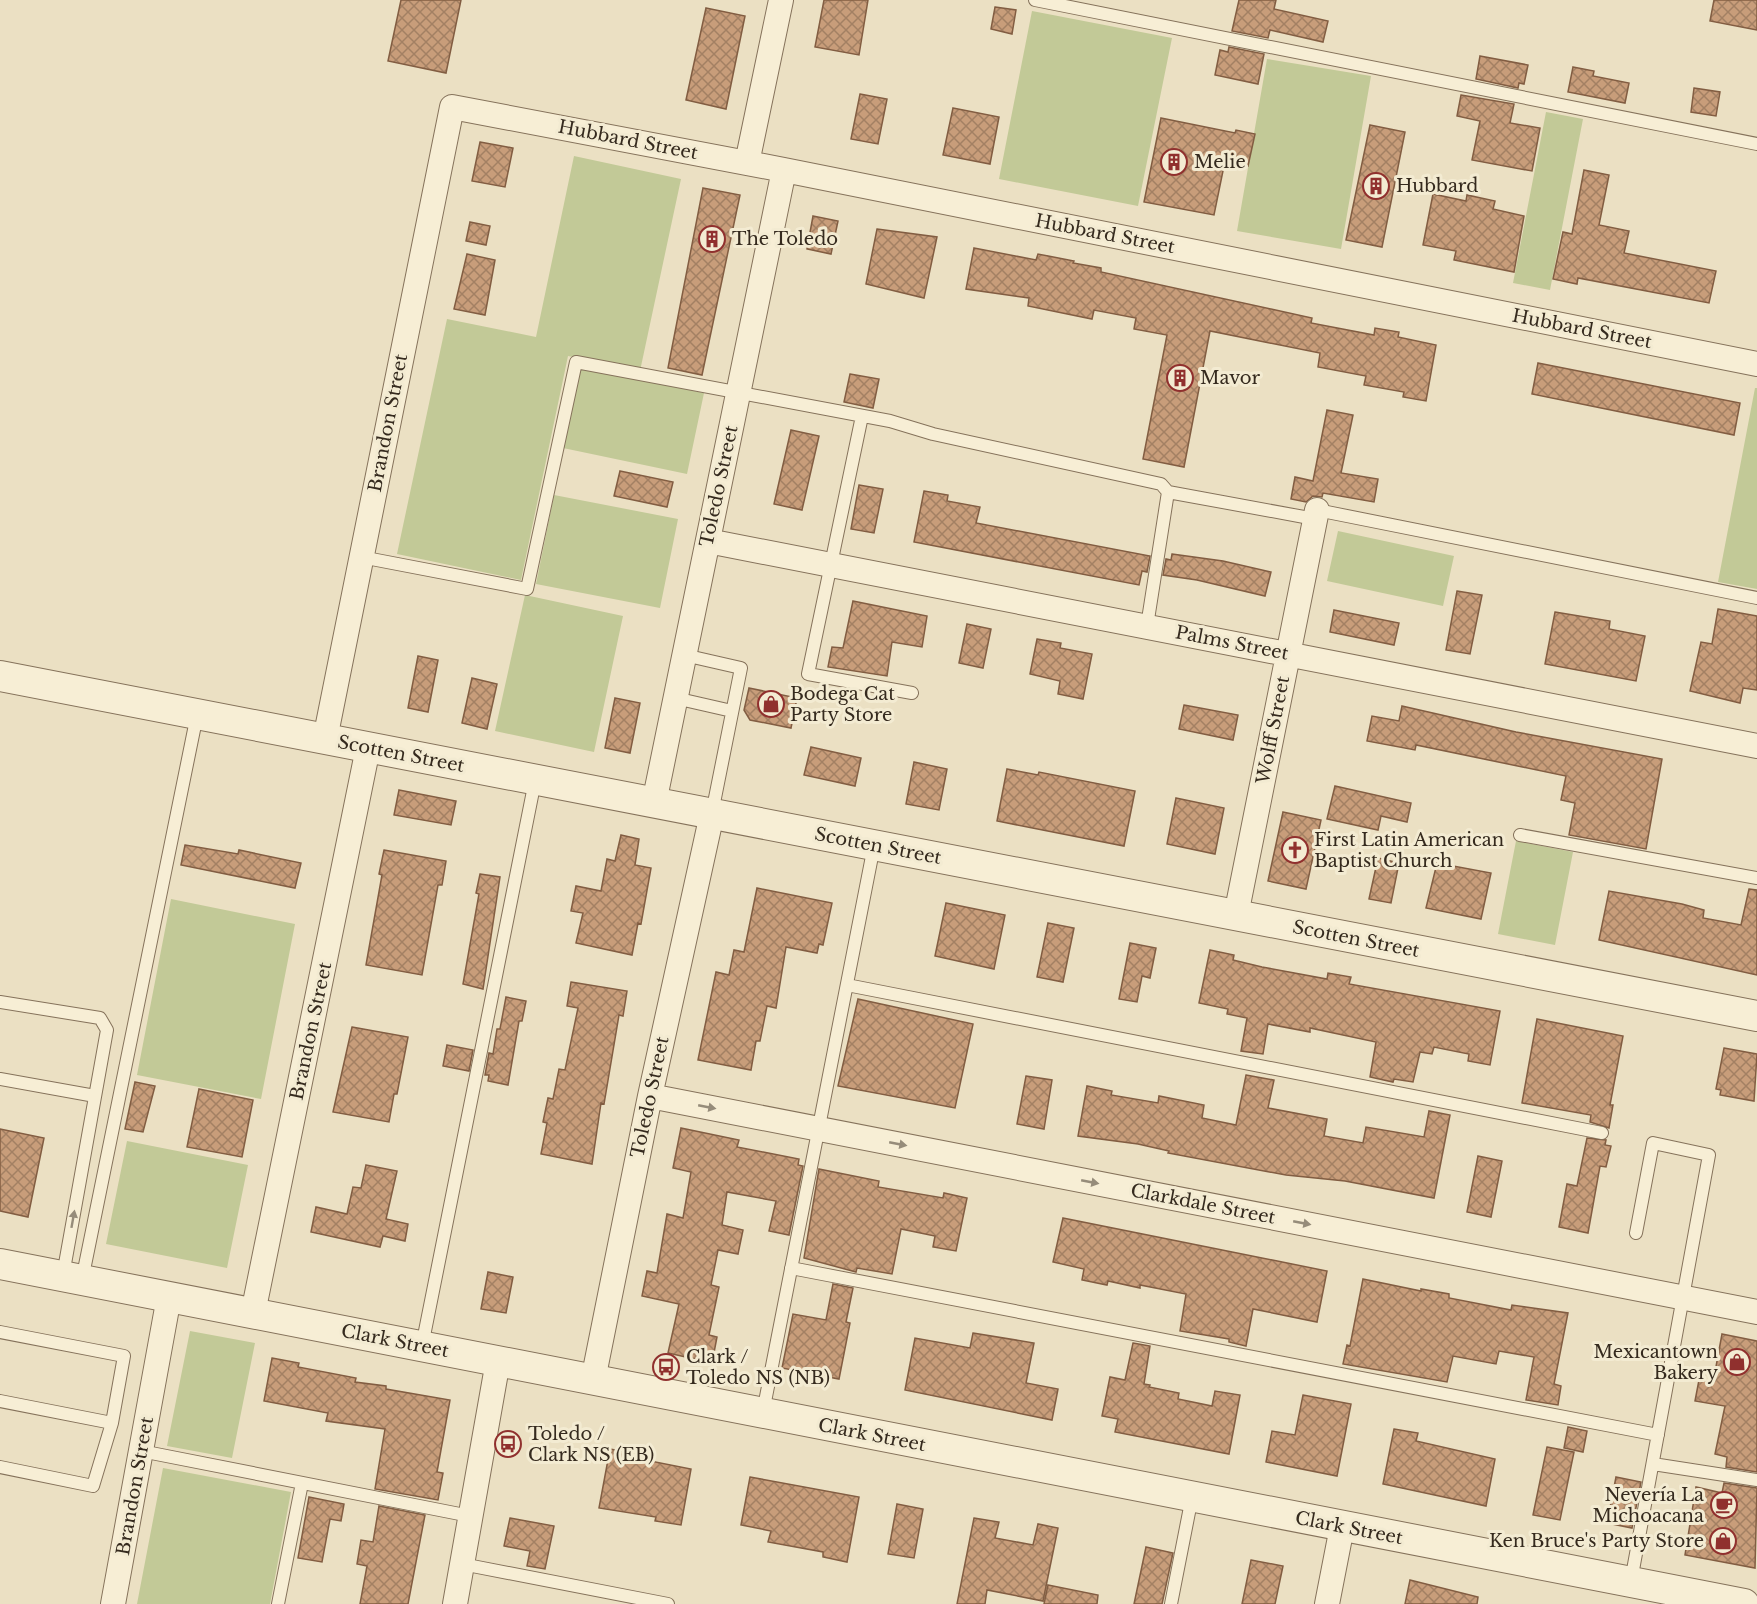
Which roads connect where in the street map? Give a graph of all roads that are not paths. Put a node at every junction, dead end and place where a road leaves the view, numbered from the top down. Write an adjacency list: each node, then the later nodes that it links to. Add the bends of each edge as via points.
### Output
1 (781, 0): 5 (street)
2 (1035, 0): 4 (lane)
3 (452, 107): 5 (street, Hubbard Street); 13 (street, Brandon Street)
4 (1757, 144)
5 (747, 163): 6 (street, Hubbard Street)
6 (784, 170): 7 (street, Hubbard Street); 8 (street, Toledo Street)
7 (1757, 364)
8 (739, 392): 9 (lane); 12 (street, Toledo Street); 13 (lane, via 576,362 527,589)
9 (862, 416): 10 (lane, via 1161,484); 14 (lane)
10 (1168, 492): 11 (lane); 16 (lane)
11 (1316, 514): 15 (lane); 17 (street, Wolff Street)
12 (708, 541): 14 (street, Palms Street); 18 (street, Toledo Street)
13 (361, 557): 24 (street, Brandon Street)
14 (831, 565): 16 (street, Palms Street); 20 (lane, via 808,674)
15 (1757, 598)
16 (1147, 626): 17 (street, Palms Street)
17 (1288, 654): 25 (street, Palms Street); 33 (street, Wolff Street)
18 (684, 656): 21 (street, Toledo Street); 22 (lane, via 741,668)
19 (0, 676): 23 (street, Scotten Street)
20 (912, 693)
21 (675, 698): 22 (lane); 28 (street, Toledo Street)
22 (732, 711): 29 (lane)
23 (197, 715): 24 (street, Scotten Street); 45 (lane)
24 (325, 739): 26 (street, Scotten Street)
25 (1757, 746)
26 (368, 748): 27 (street, Scotten Street); 49 (street, Brandon Street)
27 (535, 781): 28 (street, Scotten Street); 51 (lane)
28 (654, 803): 29 (street, Scotten Street)
29 (712, 814): 31 (street, Scotten Street); 39 (street, Toledo Street)
30 (1520, 836): 32 (lane)
31 (874, 846): 33 (street, Scotten Street); 34 (lane)
32 (1757, 878)
33 (1236, 915): 36 (street, Scotten Street)
34 (846, 986): 40 (lane); 41 (lane)
35 (0, 1002): 38 (lane, via 100,1018 107,1030)
36 (1757, 1016)
37 (0, 1079): 38 (lane)
38 (95, 1096): 45 (lane, one-way to 38)
39 (650, 1096): 40 (street, Clarkdale Street, one-way to 40); 53 (street, Toledo Street)
40 (819, 1128): 44 (lane); 47 (street, Clarkdale Street, one-way to 47)
41 (1602, 1133)
42 (1636, 1233): 47 (lane, via 1653,1143 1709,1155)
43 (0, 1264): 45 (street, Clark Street)
44 (791, 1268): 55 (lane); 57 (lane)
45 (72, 1278): 46 (street, Clark Street)
46 (169, 1297): 49 (street, Clark Street); 58 (street, Brandon Street)
47 (1684, 1298): 48 (street, Clarkdale Street); 57 (lane)
48 (1757, 1312)
49 (253, 1314): 51 (street, Clark Street)
50 (0, 1332): 56 (lane, via 124,1356)
51 (422, 1347): 52 (street, Clark Street)
52 (498, 1361): 53 (street, Clark Street); 64 (street)
53 (593, 1380): 55 (street, Clark Street)
54 (0, 1401): 56 (lane)
55 (762, 1413): 63 (street, Clark Street)
56 (112, 1423): 60 (lane, via 93,1486)
57 (1658, 1435): 59 (lane)
58 (141, 1450): 62 (lane); 70 (street, Brandon Street)
59 (1653, 1464): 61 (lane); 67 (lane)
60 (0, 1467)
61 (1757, 1480)
62 (302, 1483): 64 (lane); 71 (lane)
63 (1192, 1497): 65 (street, Clark Street); 74 (lane)
64 (470, 1516): 66 (street)
65 (1342, 1527): 67 (street, Clark Street); 75 (street)
66 (462, 1564): 72 (street); 73 (lane)
67 (1630, 1582): 68 (street, Clark Street)
68 (1660, 1596): 69 (street, Clark Street)
69 (1726, 1602)
70 (113, 1604)
71 (278, 1604)
72 (455, 1604)
73 (668, 1604)
74 (1171, 1604)
75 (1327, 1604)

